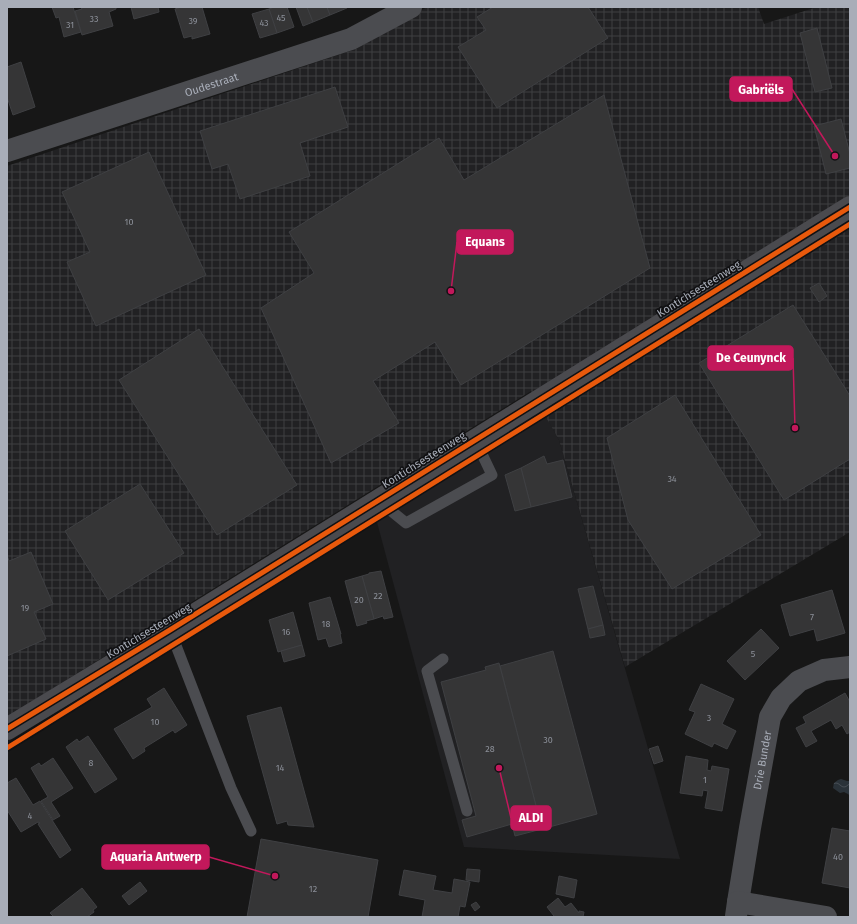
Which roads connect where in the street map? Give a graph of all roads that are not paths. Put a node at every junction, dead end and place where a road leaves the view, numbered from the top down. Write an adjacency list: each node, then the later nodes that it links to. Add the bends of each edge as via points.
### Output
1 (411, 7): 2 (street, Oudestraat, via 351,39)
2 (7, 151)
3 (850, 207): 4 (street, Kontichsesteenweg)
4 (474, 441): 5 (street, Kontichsesteenweg); 5 (lane, via 492,475 406,523 390,510)
5 (382, 498): 6 (street, Kontichsesteenweg)
6 (170, 630): 9 (street, Kontichsesteenweg); 11 (lane, via 230,788)
7 (443, 659): 10 (lane, via 428,671)
8 (850, 668): 12 (street, Drie Bunder, via 824,670 799,681 781,698 770,717)
9 (7, 729)
10 (467, 811)
11 (251, 831)
12 (737, 909): 13 (street)
13 (826, 917)

